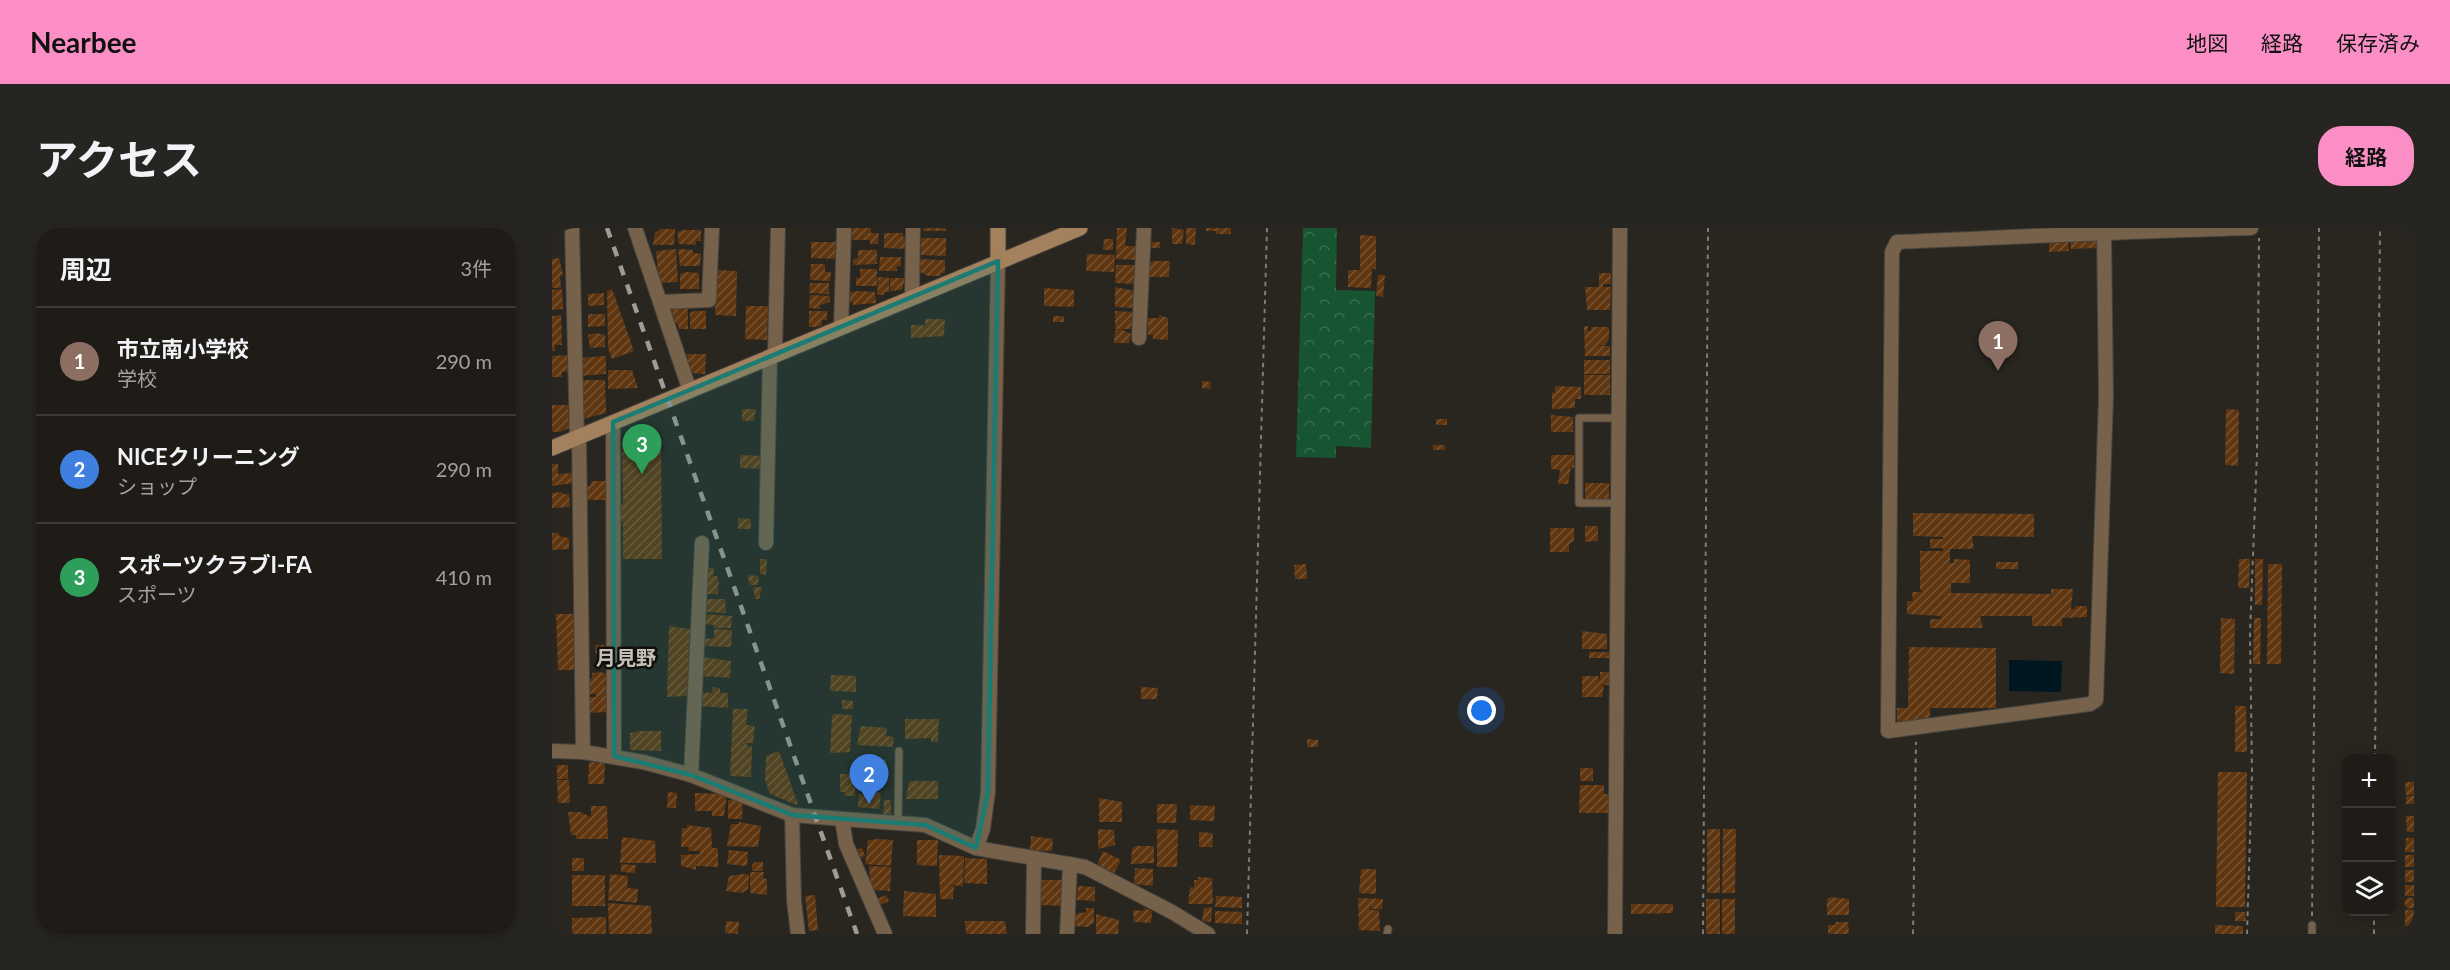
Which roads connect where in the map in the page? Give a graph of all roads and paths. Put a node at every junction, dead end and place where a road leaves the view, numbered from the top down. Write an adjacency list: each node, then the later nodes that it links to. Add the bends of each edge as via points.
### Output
1 (572, 228): 28 (street)
2 (712, 228): 21 (street, via 709,300)
3 (778, 228): 24 (street)
4 (844, 228): 22 (street)
5 (913, 228): 20 (street)
6 (998, 228): 19 (street)
7 (1080, 228): 19 (street)
8 (1144, 228): 23 (street)
9 (1267, 228): 53 (path)
10 (1620, 228): 26 (street)
11 (1708, 228): 55 (path)
12 (2251, 228): 18 (street)
13 (2259, 228): 57 (path)
14 (2319, 228): 47 (path)
15 (2380, 228): 37 (path)
16 (638, 231): 21 (street)
17 (1994, 232): 18 (street); 33 (street, via 1897,242 1892,252 1888,731)
18 (2104, 232): 33 (street, via 2106,396 2096,700 2090,705)
19 (998, 261): 20 (street); 43 (street, via 988,792)
20 (912, 297): 22 (street)
21 (660, 302): 25 (street)
22 (841, 327): 24 (street)
23 (1139, 338)
24 (773, 355): 25 (street); 32 (street)
25 (690, 392): 27 (street)
26 (1619, 418): 30 (street); 30 (lane, via 1579,418 1579,503)
27 (613, 422): 28 (street); 38 (street)
28 (578, 438): 29 (street); 36 (street)
29 (552, 448)
30 (1619, 503): 54 (street)
31 (702, 543): 39 (street)
32 (766, 543)
33 (1916, 728): 56 (path)
34 (552, 751): 36 (street)
35 (899, 751): 42 (lane)
36 (584, 752): 38 (street)
37 (2375, 754)
38 (614, 756): 39 (street)
39 (691, 775): 40 (street)
40 (792, 814): 41 (street); 48 (street)
41 (842, 819): 42 (street); 49 (street, via 846,844)
42 (898, 822): 43 (street, via 924,825)
43 (976, 848): 44 (street)
44 (1034, 858): 45 (street); 50 (street)
45 (1070, 864): 51 (street); 52 (street, via 1085,867)
46 (2374, 916): 59 (path)
47 (2312, 925): 58 (lane)
48 (798, 934)
49 (885, 934)
50 (1033, 934)
51 (1067, 934)
52 (1208, 934)
53 (1247, 934)
54 (1615, 934)
55 (1703, 934)
56 (1913, 934)
57 (2247, 934)
58 (2312, 934)
59 (2374, 934)

